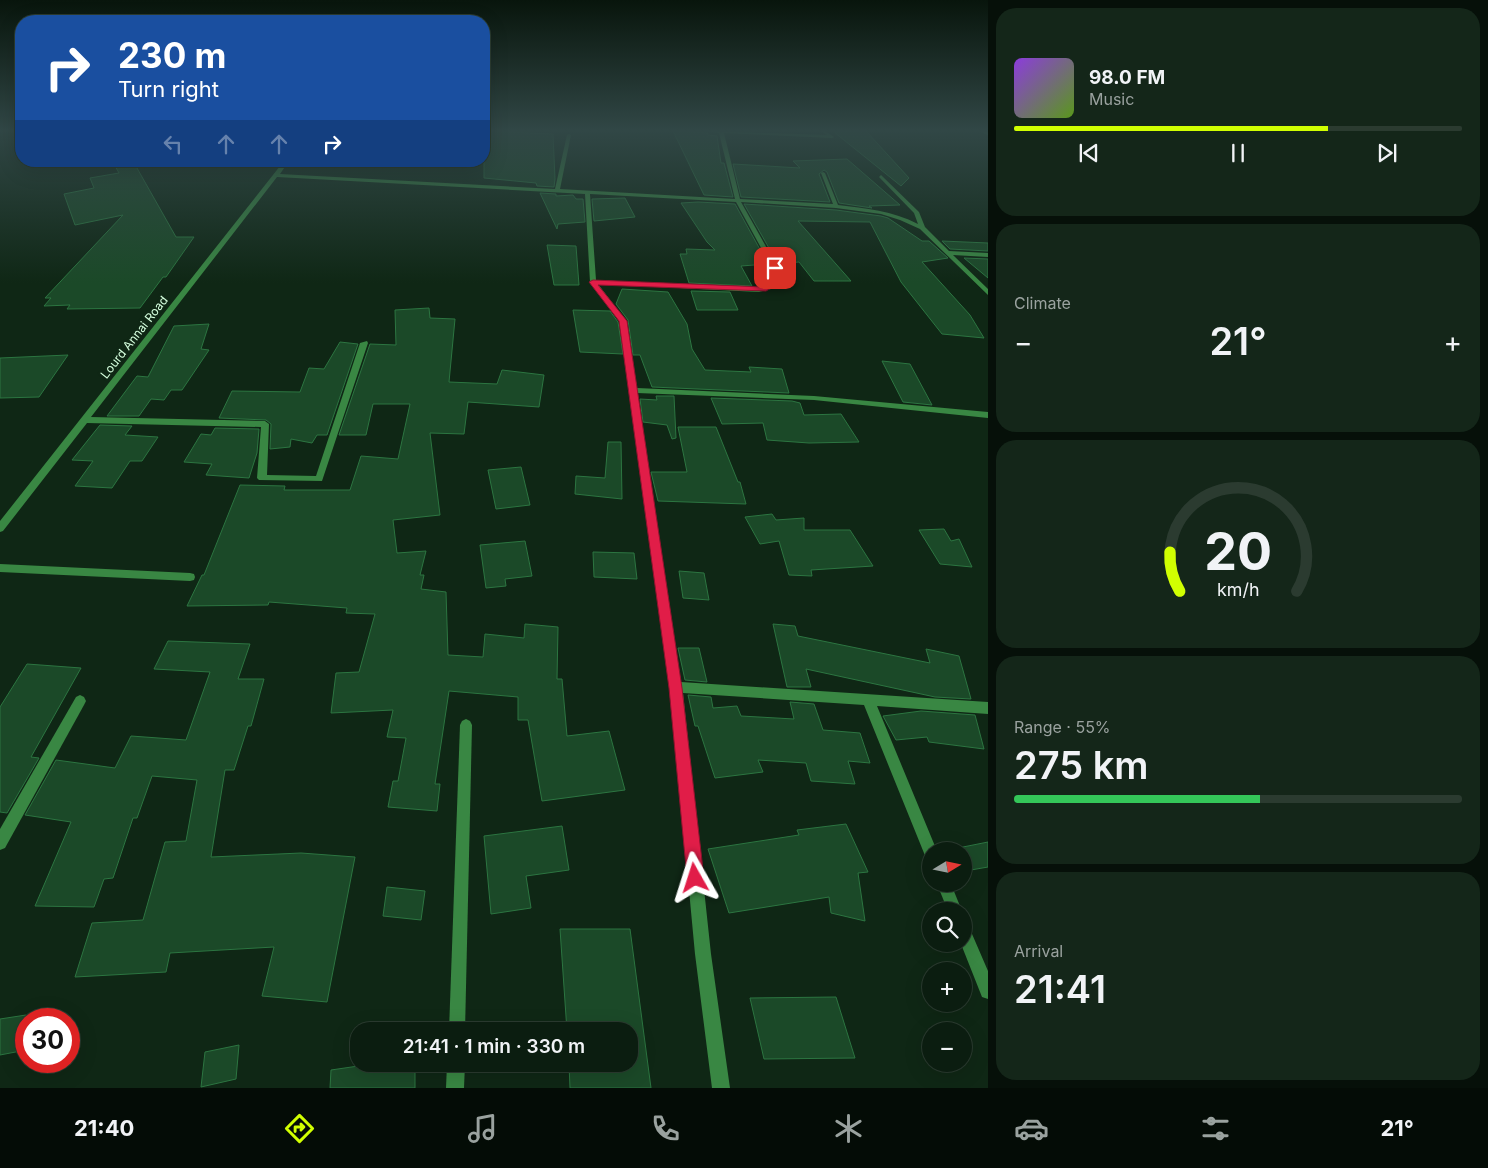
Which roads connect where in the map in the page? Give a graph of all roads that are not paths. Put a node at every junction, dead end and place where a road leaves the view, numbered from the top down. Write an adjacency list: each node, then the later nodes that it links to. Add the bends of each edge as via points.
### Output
1 (270, 182): 19 (street, Lourd Annai Road)
2 (394, 182): 7 (street)
3 (559, 182): 7 (street)
4 (733, 182): 9 (street)
5 (826, 182): 10 (street)
6 (886, 182): 11 (street, via 916,213)
7 (557, 191): 8 (street)
8 (586, 192): 9 (street); 14 (street)
9 (738, 201): 10 (street); 14 (street, via 775,268 777,278 773,287 758,290)
10 (836, 206): 11 (street, via 896,215)
11 (922, 228): 12 (street)
12 (950, 253): 13 (street); 15 (street)
13 (988, 254)
14 (593, 282): 17 (street, via 623,321)
15 (988, 292)
16 (364, 342): 19 (street, via 319,478 262,478 265,424)
17 (633, 390): 18 (street, via 814,398); 23 (street)
18 (988, 415)
19 (84, 420): 20 (street, Lourd Annai Road)
20 (0, 528)
21 (0, 568): 22 (street)
22 (190, 578)
23 (676, 688): 24 (street); 35 (street, via 703,954)
24 (868, 700): 26 (street); 28 (street)
25 (80, 701): 29 (street)
26 (988, 708)
27 (466, 725): 32 (street)
28 (926, 842)
29 (0, 844)
30 (972, 952): 31 (street)
31 (988, 991)
32 (457, 1022)
33 (456, 1072): 34 (street)
34 (456, 1088)
35 (721, 1088)

